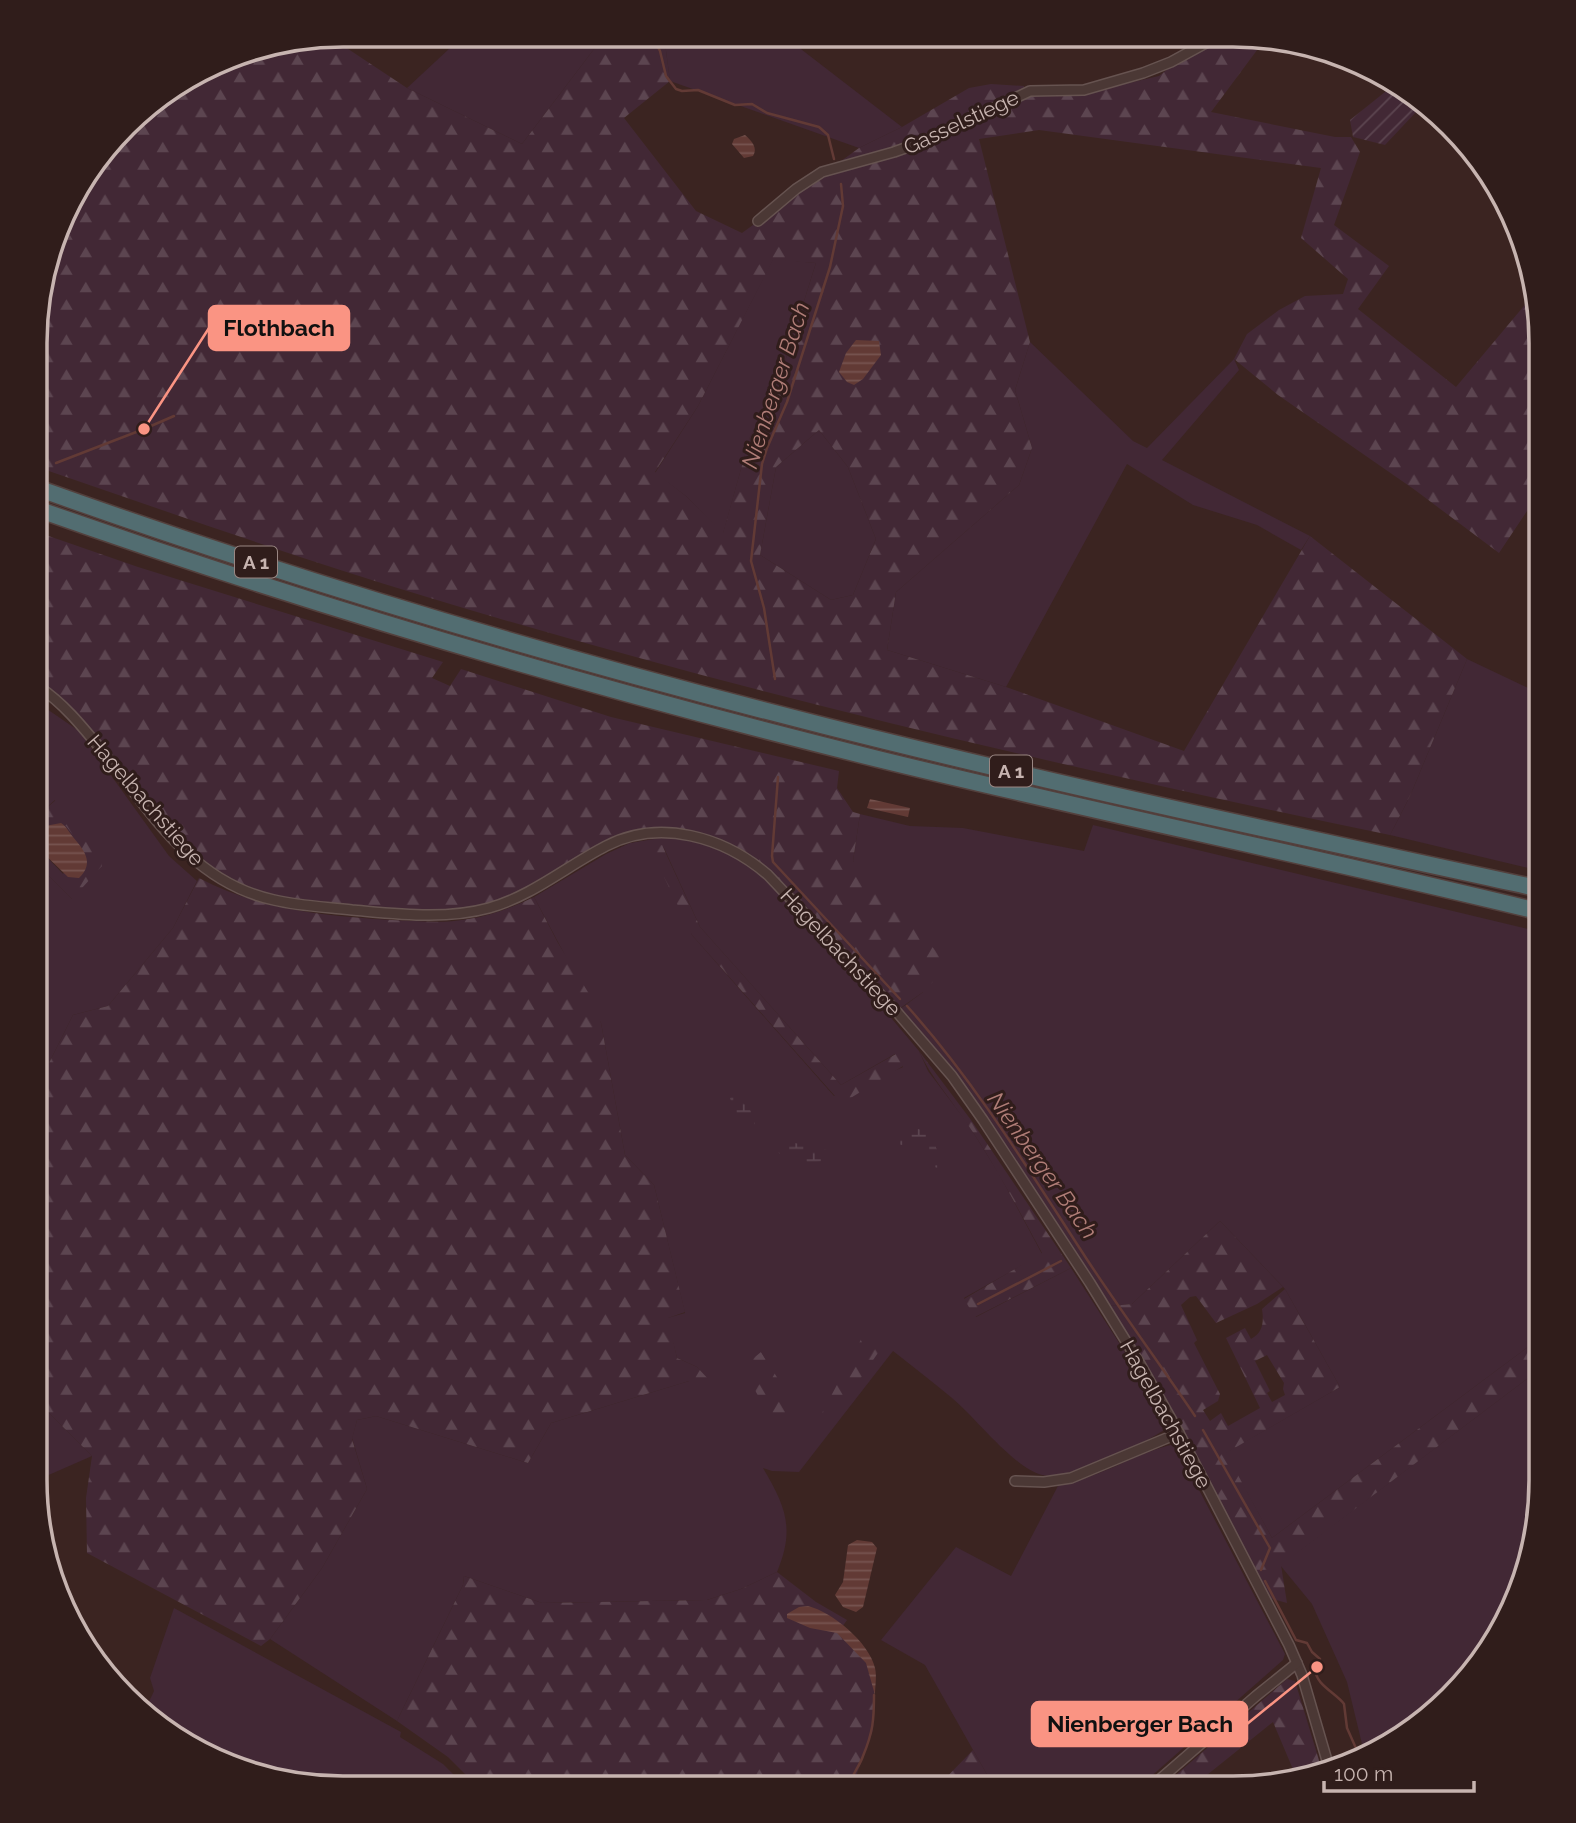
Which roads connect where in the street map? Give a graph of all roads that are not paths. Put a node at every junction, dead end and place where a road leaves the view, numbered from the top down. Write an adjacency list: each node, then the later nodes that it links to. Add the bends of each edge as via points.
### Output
1 (1198, 47): 2 (street, Gasselstiege, via 1143,73 1084,90 1030,91 922,142 822,172)
2 (758, 221)
3 (47, 491): 6 (highway, A 1, via 288,573 696,692 1146,802)
4 (47, 512): 7 (highway, A 1, via 266,586 615,691 867,756)
5 (47, 693): 8 (street, Hagelbachstiege, via 83,728 190,857 219,879 273,900 395,914 473,912 508,901 627,837 664,832 698,837 754,862 952,1076 1090,1283)
6 (1529, 886)
7 (1529, 909)
8 (1179, 1433): 9 (street, via 1071,1478); 10 (street, Hagelbachstiege)
9 (1015, 1481)
10 (1297, 1663): 11 (street, Hagelbachstiege); 12 (street)
11 (1327, 1760)
12 (1165, 1776)

